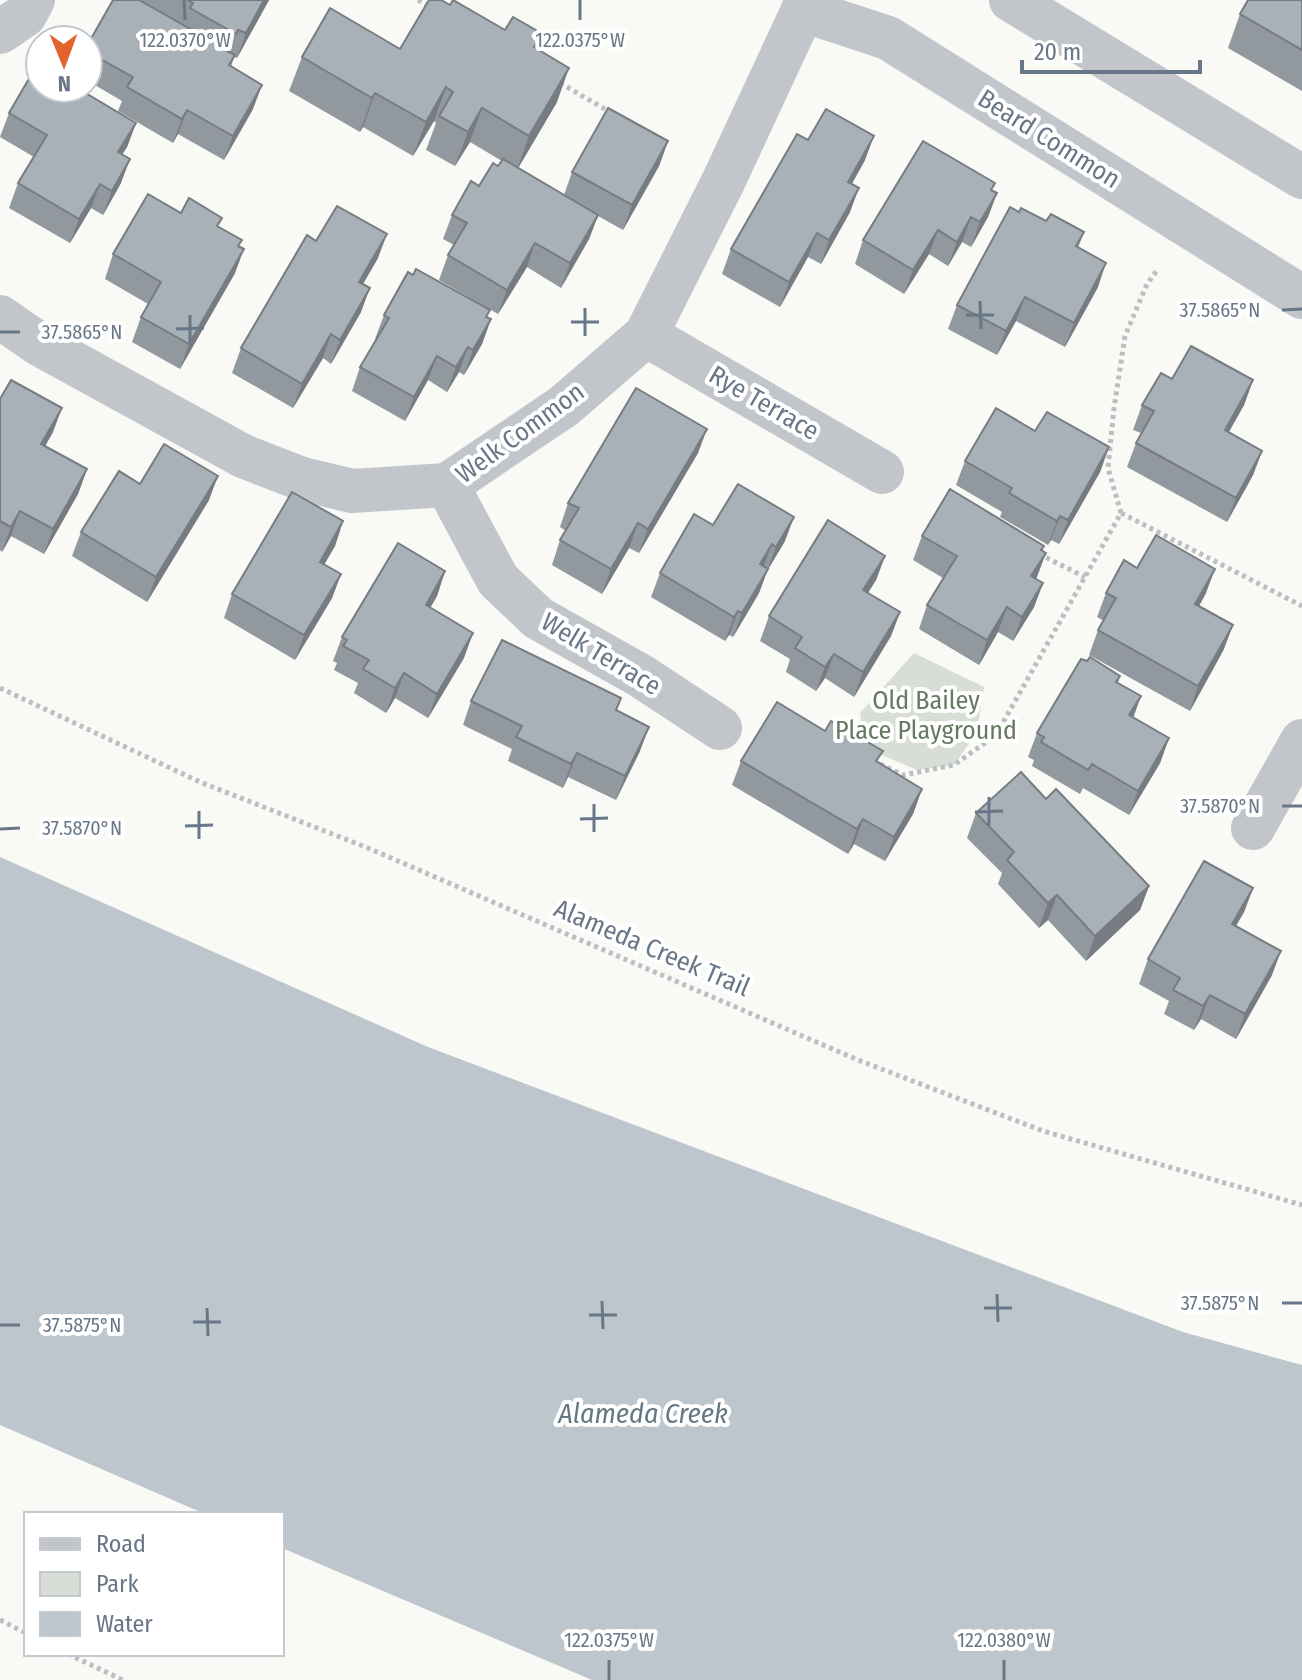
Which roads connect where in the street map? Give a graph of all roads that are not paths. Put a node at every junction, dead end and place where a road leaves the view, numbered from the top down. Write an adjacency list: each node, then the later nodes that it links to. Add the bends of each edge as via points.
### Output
1 (33, 0): 4 (street, via 25,15)
2 (1011, 0): 5 (street)
3 (807, 3): 6 (street, Beard Common, via 888,38); 8 (street, Welk Common)
4 (0, 32)
5 (1302, 177)
6 (1302, 297)
7 (0, 317): 10 (street, Welk Common, via 39,344 243,456 302,479 352,491)
8 (646, 335): 9 (street, Rye Terrace); 10 (street, Welk Common, via 564,406)
9 (882, 472)
10 (447, 485): 11 (street, Welk Terrace, via 498,580 538,618)
11 (720, 728)
12 (1302, 741): 13 (street)
13 (1253, 828)

